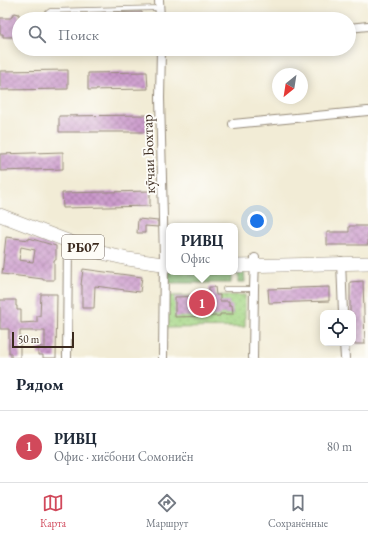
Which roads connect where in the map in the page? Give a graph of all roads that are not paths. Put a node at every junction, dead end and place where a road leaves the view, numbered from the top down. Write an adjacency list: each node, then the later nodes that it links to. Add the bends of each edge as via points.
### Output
1 (159, 4): 2 (lane)
2 (47, 12)
3 (368, 26): 4 (street)
4 (356, 27)
5 (161, 56): 11 (street, кӯчаи Бохтар, via 160,98)
6 (368, 111): 7 (street)
7 (233, 124)
8 (0, 209): 10 (highway, РБ07)
9 (0, 215): 10 (highway, РБ07)
10 (68, 239): 15 (highway, РБ07); 24 (street)
11 (166, 239)
12 (368, 257): 14 (highway)
13 (238, 259): 16 (highway)
14 (341, 261): 16 (highway); 17 (highway); 22 (street)
15 (166, 262)
16 (255, 262): 18 (highway); 21 (street)
17 (368, 263)
18 (238, 265)
19 (166, 275): 25 (street, кӯчаи Бохтар)
20 (225, 289): 21 (lane)
21 (254, 289): 26 (street)
22 (343, 310)
23 (344, 346): 27 (street)
24 (67, 358)
25 (163, 358)
26 (254, 358)
27 (345, 358)

